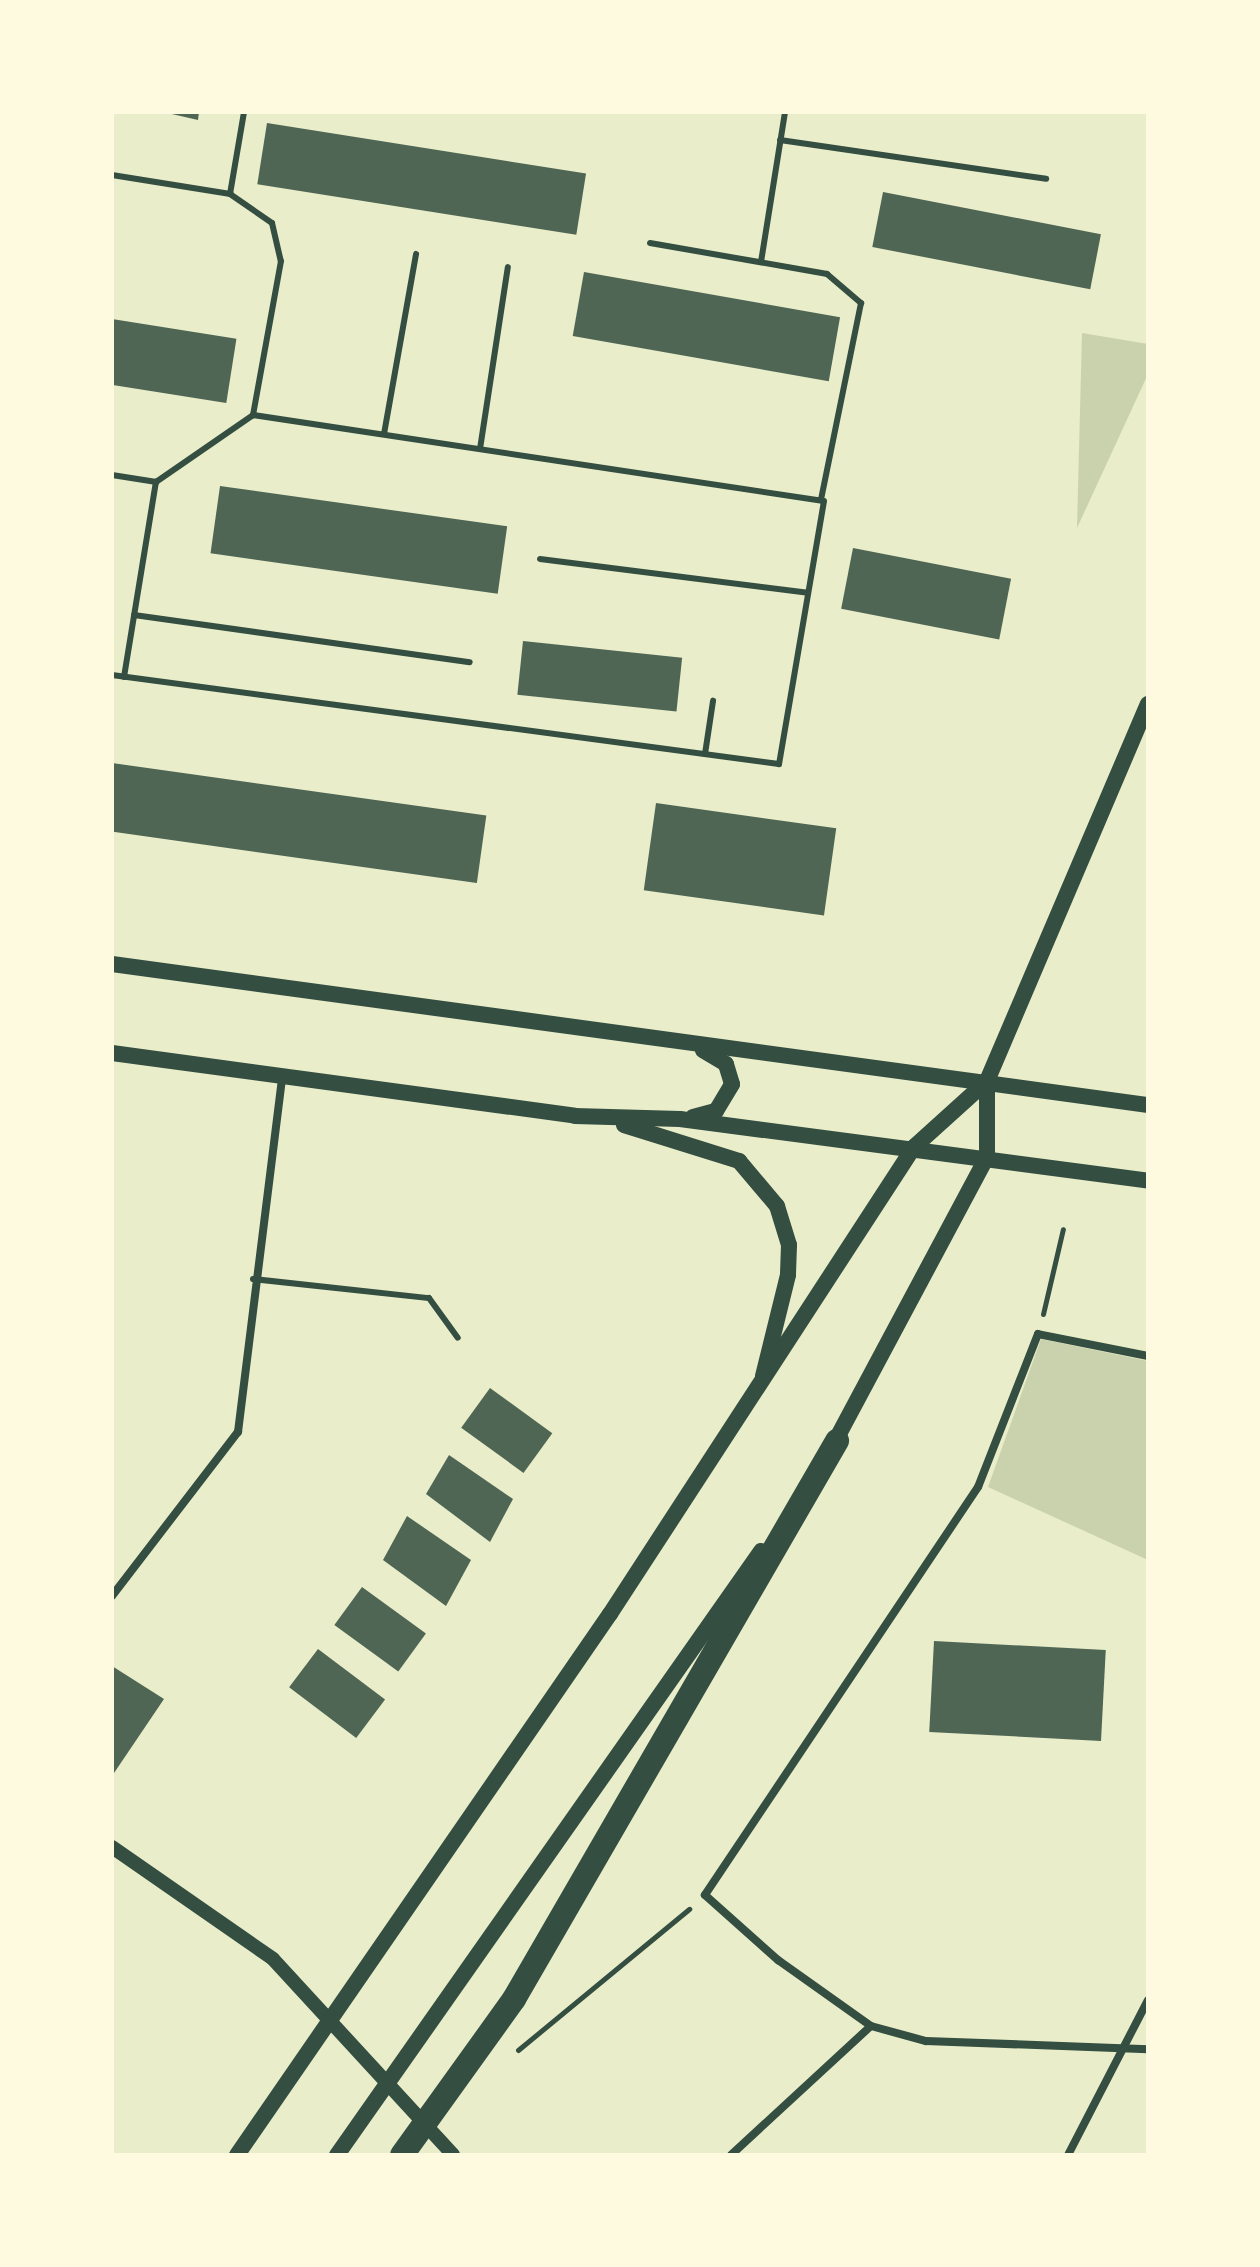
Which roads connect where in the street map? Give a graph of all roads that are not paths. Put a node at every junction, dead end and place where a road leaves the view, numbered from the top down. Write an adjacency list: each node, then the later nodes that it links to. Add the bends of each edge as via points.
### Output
1 (244, 112): 6 (lane)
2 (785, 112): 3 (lane)
3 (780, 140): 5 (lane); 9 (lane)
4 (112, 175): 6 (lane)
5 (1046, 179)
6 (230, 194): 11 (lane, via 272,223 281,261)
7 (650, 243): 9 (lane)
8 (416, 254): 12 (lane)
9 (761, 262): 16 (lane, via 827,274 861,303)
10 (508, 267): 13 (lane)
11 (253, 415): 12 (lane); 15 (lane)
12 (384, 434): 13 (lane)
13 (480, 449): 16 (lane)
14 (112, 475): 15 (lane)
15 (156, 482): 19 (lane)
16 (821, 500): 18 (lane)
17 (540, 559): 18 (lane)
18 (808, 593): 25 (lane, via 779,764)
19 (134, 615): 20 (lane); 22 (lane)
20 (470, 662)
21 (112, 675): 22 (lane)
22 (124, 677): 25 (lane)
23 (713, 701): 25 (lane)
24 (1148, 704): 30 (main road)
25 (705, 754)
26 (112, 964): 27 (main road)
27 (685, 1043): 30 (main road); 33 (main road, via 719,1058 732,1084 716,1111)
28 (112, 1053): 29 (main road)
29 (282, 1076): 32 (main road); 37 (street)
30 (987, 1081): 31 (main road); 34 (main road); 35 (main road)
31 (1148, 1105)
32 (575, 1116): 33 (main road); 40 (main road, via 702,1144 739,1161 770,1192 787,1229 789,1259 780,1322)
33 (680, 1119): 34 (main road)
34 (914, 1147): 35 (main road); 40 (main road)
35 (987, 1157): 36 (main road); 41 (main road)
36 (1148, 1181)
37 (253, 1279): 38 (lane, via 429,1298); 42 (street, via 238,1432)
38 (458, 1338)
39 (1148, 1356): 45 (street, via 1038,1334 978,1487 705,1895 778,1960)
40 (755, 1398): 48 (main road)
41 (837, 1441): 49 (main road, via 495,1937); 50 (highway, via 514,1999)
42 (112, 1596)
43 (112, 1847): 51 (street, via 273,1959)
44 (1148, 2000): 47 (street)
45 (871, 2026): 47 (street, via 926,2041); 52 (street)
46 (1148, 2049): 47 (street)
47 (1122, 2050): 53 (street)
48 (237, 2155)
49 (337, 2155)
50 (402, 2155)
51 (453, 2155)
52 (731, 2155)
53 (1068, 2155)

